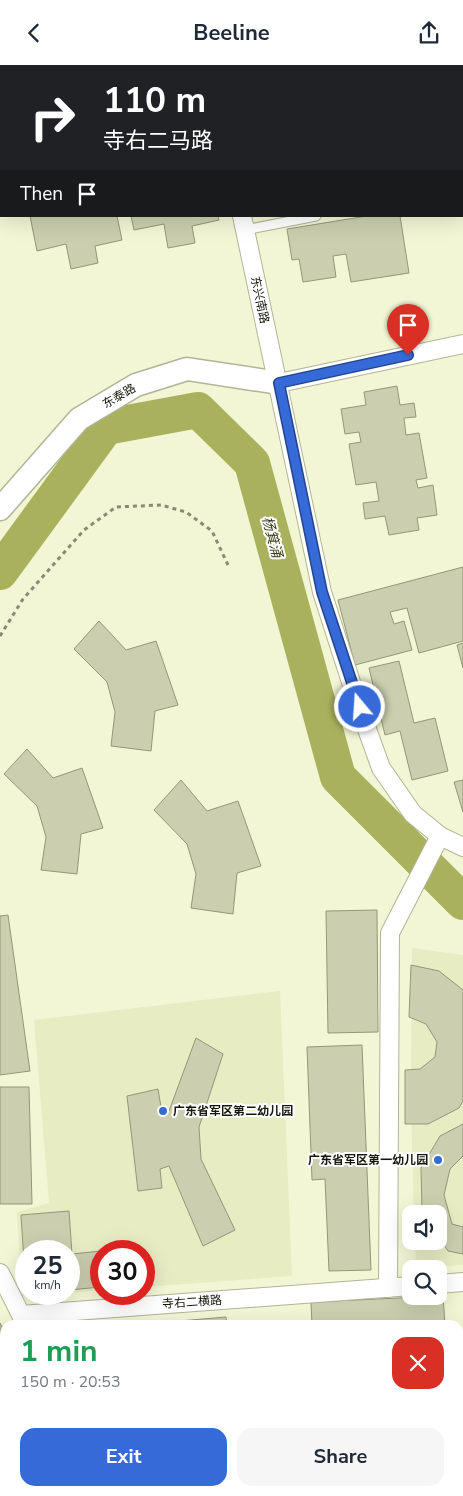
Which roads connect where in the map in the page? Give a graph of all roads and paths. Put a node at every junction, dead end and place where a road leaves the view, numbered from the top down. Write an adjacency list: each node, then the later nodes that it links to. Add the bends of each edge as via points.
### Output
1 (306, 217): 2 (lane)
2 (244, 223): 4 (street, 东兴南路)
3 (463, 343): 4 (street)
4 (279, 383): 5 (street, 东泰路, via 187,369 136,385 79,419); 8 (street, 东兴南路, via 322,592 381,768 413,814)
5 (0, 509)
6 (228, 565): 7 (path, via 212,531 186,512 161,505 116,507 84,530 23,599)
7 (0, 636)
8 (440, 836): 9 (street, 东兴南路); 14 (street, via 390,933)
9 (463, 847)
10 (0, 1273): 14 (street, 寺右二横路, via 21,1315)
11 (463, 1282): 12 (street)
12 (447, 1283)
13 (402, 1287): 14 (street, 寺右二横路)
14 (388, 1288)

